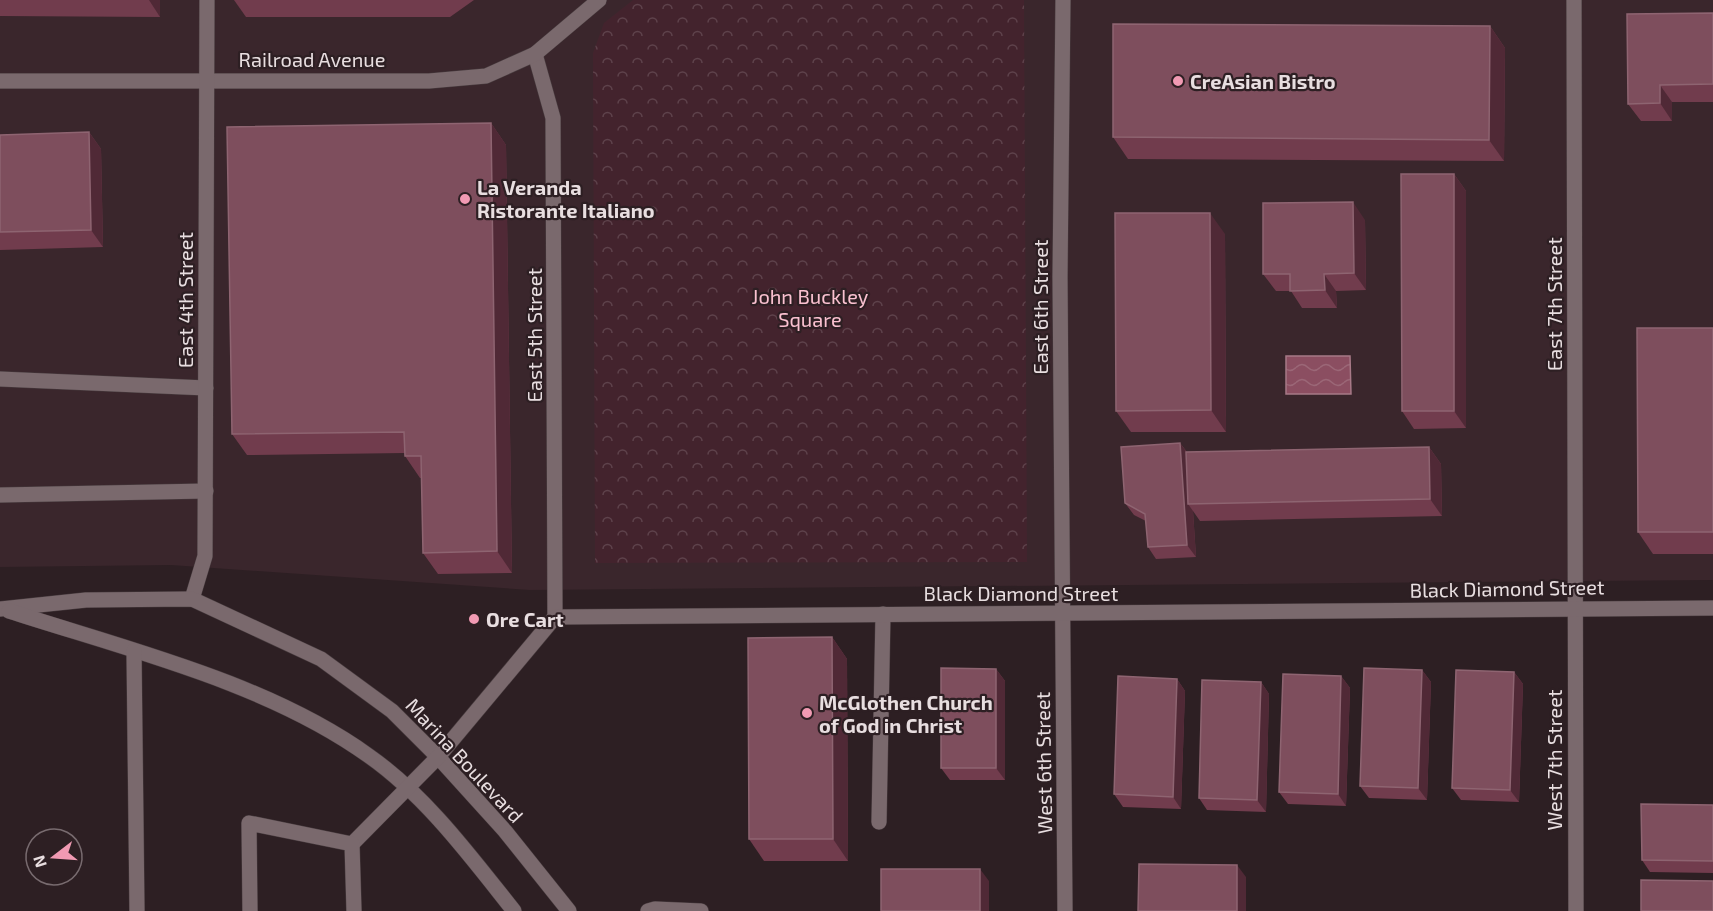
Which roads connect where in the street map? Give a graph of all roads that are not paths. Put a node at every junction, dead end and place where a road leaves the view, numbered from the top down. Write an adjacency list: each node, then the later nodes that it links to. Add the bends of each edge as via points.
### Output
1 (207, 0): 6 (street, East 4th Street)
2 (599, 0): 5 (street, Railroad Avenue)
3 (1063, 0): 17 (street, East 6th Street)
4 (1574, 0): 13 (street, East 7th Street)
5 (535, 54): 6 (street, Railroad Avenue, via 486,76 429,81); 18 (street, East 5th Street, via 553,118)
6 (206, 80): 7 (street, Railroad Avenue); 9 (street, East 4th Street)
7 (0, 81)
8 (0, 379): 9 (street)
9 (206, 388): 10 (street, East 4th Street)
10 (206, 491): 11 (street); 12 (street, East 4th Street, via 205,556)
11 (0, 495)
12 (192, 599): 15 (street, Marina Boulevard, via 86,600); 20 (street, Marina Boulevard, via 321,659 392,711)
13 (1575, 608): 14 (street, Black Diamond Street); 17 (street, Black Diamond Street); 32 (street, West 7th Street)
14 (1713, 608)
15 (1, 609): 19 (street, Marina Boulevard)
16 (883, 614): 17 (street, Black Diamond Street); 18 (street, Black Diamond Street); 22 (street)
17 (1063, 614): 31 (street, West 6th Street)
18 (555, 617): 20 (street)
19 (134, 651): 21 (street, Marina Boulevard, via 192,669 293,711 369,756); 24 (street)
20 (438, 757): 21 (street); 28 (street, Marina Boulevard, via 505,831)
21 (408, 789): 23 (street); 27 (street, Marina Boulevard)
22 (879, 822)
23 (352, 844): 25 (street, via 249,823); 26 (street)
24 (137, 911)
25 (250, 911)
26 (354, 911)
27 (514, 911)
28 (569, 911)
29 (648, 911): 30 (street)
30 (701, 911)
31 (1065, 911)
32 (1576, 911)

